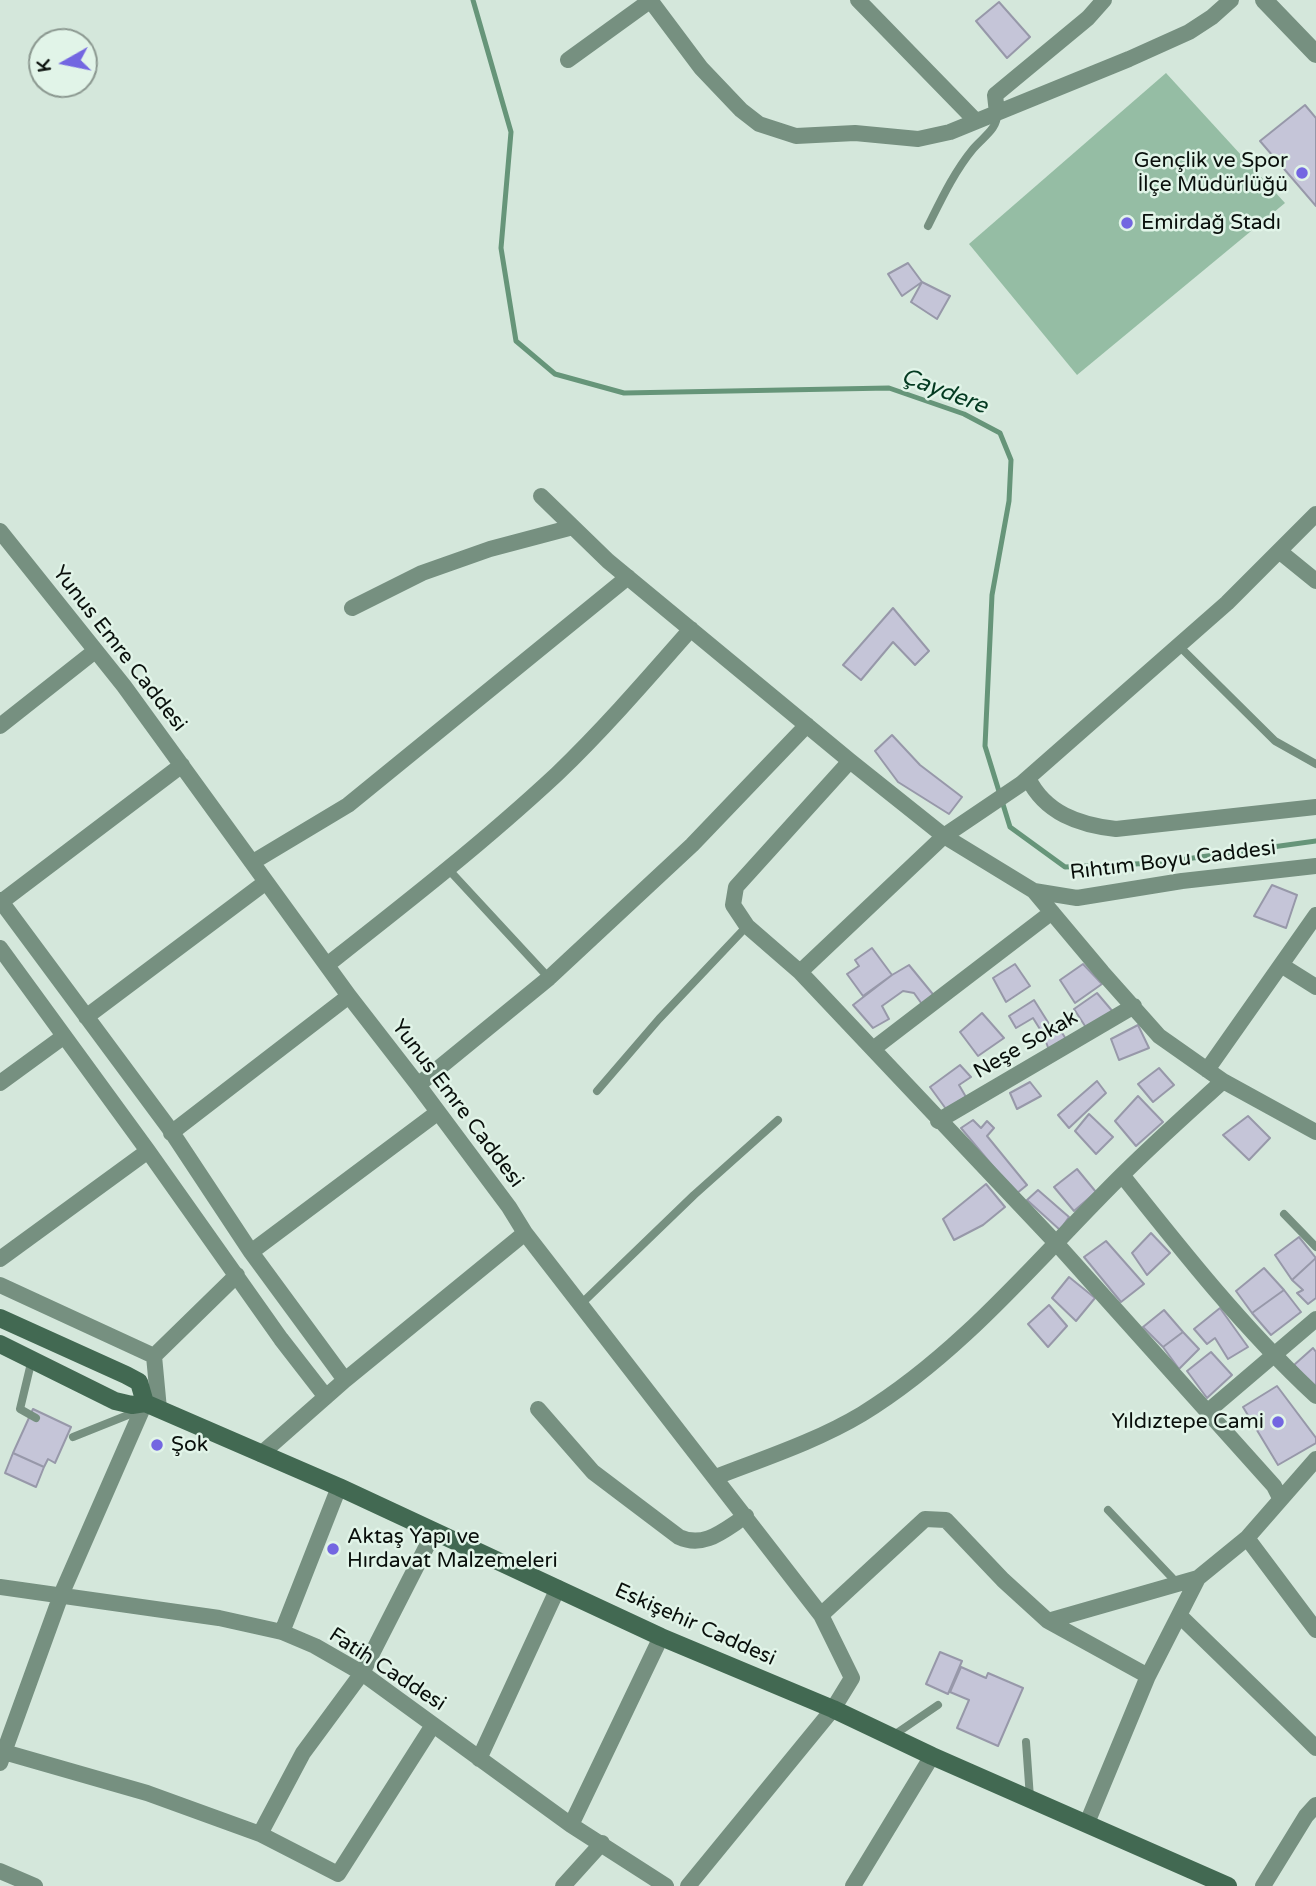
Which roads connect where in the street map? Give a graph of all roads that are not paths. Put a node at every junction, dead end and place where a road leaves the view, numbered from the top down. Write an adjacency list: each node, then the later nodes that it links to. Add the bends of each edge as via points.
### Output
1 (651, 0): 7 (street); 9 (street, via 701,68 741,110 783,134 855,133 918,139 940,136)
2 (858, 0): 9 (street)
3 (1104, 0): 8 (street, via 995,95)
4 (1231, 0): 8 (street, via 1189,32)
5 (1264, 0): 6 (street)
6 (1316, 54)
7 (568, 60)
8 (997, 113): 9 (street); 10 (lane, via 996,125 948,185)
9 (975, 120)
10 (928, 226)
11 (541, 496): 13 (street)
12 (1316, 514): 15 (street)
13 (573, 527): 16 (street); 18 (street, via 422,573)
14 (3, 542): 21 (street, Yunus Emre Caddesi)
15 (1279, 551): 17 (street); 20 (street)
16 (628, 577): 19 (street); 30 (street, via 348,806)
17 (1316, 581)
18 (352, 608)
19 (691, 629): 22 (street); 32 (street, via 558,772)
20 (1178, 646): 25 (lane, via 1263,730); 27 (street)
21 (95, 651): 23 (street); 26 (street, Yunus Emre Caddesi)
22 (807, 725): 24 (street); 43 (street, via 692,845)
23 (0, 726)
24 (850, 761): 29 (street); 38 (street, via 736,887 733,905)
25 (1316, 764)
26 (182, 765): 30 (street, Yunus Emre Caddesi); 35 (street)
27 (1025, 781): 28 (street, via 1059,813 1116,829); 29 (street)
28 (1316, 807)
29 (944, 835): 34 (street); 42 (street)
30 (253, 862): 33 (street, Yunus Emre Caddesi)
31 (1316, 866): 34 (street, Rıhtım Boyu Caddesi, via 1077,898)
32 (449, 870): 40 (street); 43 (lane)
33 (266, 882): 40 (street, Yunus Emre Caddesi); 47 (street)
34 (1034, 891): 36 (street)
35 (1, 901): 47 (street)
36 (1052, 912): 46 (street); 49 (street)
37 (1316, 915): 41 (street)
38 (747, 926): 42 (street); 54 (lane)
39 (0, 948): 48 (street)
40 (327, 965): 45 (street, Yunus Emre Caddesi)
41 (1280, 965): 44 (street); 50 (street)
42 (800, 972): 49 (street)
43 (549, 978): 53 (street)
44 (1316, 987)
45 (349, 996): 53 (street, Yunus Emre Caddesi); 59 (street)
46 (1134, 1006): 50 (street, via 1159,1036); 57 (street, Neşe Sokak)
47 (86, 1017): 59 (street)
48 (63, 1037): 52 (street); 60 (street)
49 (873, 1049): 57 (street)
50 (1207, 1069): 51 (street)
51 (1223, 1081): 58 (street); 61 (street)
52 (0, 1083)
53 (418, 1085): 55 (street, Yunus Emre Caddesi)
54 (597, 1091)
55 (438, 1113): 63 (street, Yunus Emre Caddesi); 66 (street)
56 (778, 1120): 70 (lane)
57 (938, 1121): 64 (street)
58 (1316, 1132)
59 (171, 1133): 66 (street)
60 (148, 1150): 67 (street); 68 (street)
61 (1122, 1175): 64 (street); 75 (street)
62 (1284, 1214): 65 (lane)
63 (526, 1233): 70 (street, Yunus Emre Caddesi); 77 (street)
64 (1057, 1244): 82 (street); 87 (street, via 920,1374 849,1420)
65 (1316, 1247)
66 (251, 1252): 77 (street)
67 (0, 1259)
68 (237, 1275): 74 (street); 79 (street)
69 (0, 1285): 74 (street)
70 (581, 1304): 87 (street, Yunus Emre Caddesi)
71 (0, 1318): 80 (main road, via 139,1382)
72 (1316, 1319): 75 (street)
73 (0, 1344): 76 (main road, Eskişehir Caddesi)
74 (154, 1356): 80 (street)
75 (1273, 1357): 78 (street); 82 (street)
76 (32, 1359): 80 (main road, Eskişehir Caddesi, via 115,1401); 83 (lane, via 20,1409)
77 (345, 1380): 79 (street)
78 (1316, 1396)
79 (326, 1397): 85 (street)
80 (152, 1406): 84 (lane); 85 (main road, Eskişehir Caddesi); 98 (street)
81 (538, 1409): 91 (street, via 593,1472 687,1541 702,1542)
82 (1207, 1412): 89 (street)
83 (36, 1418)
84 (73, 1437)
85 (261, 1454): 88 (main road, Eskişehir Caddesi)
86 (1313, 1471): 89 (street)
87 (716, 1477): 91 (street, Yunus Emre Caddesi)
88 (339, 1487): 92 (main road, Eskişehir Caddesi); 103 (street)
89 (1280, 1498): 93 (street)
90 (1108, 1510): 95 (lane)
91 (746, 1517): 99 (street, Yunus Emre Caddesi)
92 (434, 1532): 97 (main road, Eskişehir Caddesi); 105 (street)
93 (1247, 1538): 94 (street); 102 (street)
94 (1198, 1578): 95 (street); 100 (street)
95 (1178, 1584): 101 (street)
96 (0, 1587): 98 (street, Fatih Caddesi)
97 (558, 1588): 104 (main road, Eskişehir Caddesi); 115 (street)
98 (61, 1595): 103 (street, Fatih Caddesi); 114 (street)
99 (821, 1615): 101 (street, via 925,1520 946,1520); 108 (street, Yunus Emre Caddesi, via 852,1678)
100 (1180, 1616): 106 (street); 112 (street)
101 (1048, 1620): 106 (street)
102 (1316, 1630)
103 (282, 1632): 105 (street, Fatih Caddesi)
104 (661, 1637): 108 (main road, Eskişehir Caddesi); 119 (street)
105 (362, 1673): 109 (street, Fatih Caddesi); 120 (street, via 303,1753)
106 (1148, 1676): 118 (street)
107 (938, 1705): 110 (lane)
108 (833, 1709): 110 (main road, Eskişehir Caddesi); 126 (street)
109 (433, 1725): 115 (street, Fatih Caddesi); 120 (street, via 338,1874)
110 (891, 1737): 113 (main road, Eskişehir Caddesi)
111 (1026, 1742): 116 (lane)
112 (1316, 1748)
113 (932, 1756): 116 (main road, Eskişehir Caddesi); 127 (street)
114 (2, 1758): 120 (street, via 147,1793)
115 (479, 1759): 119 (street, Fatih Caddesi)
116 (1030, 1798): 118 (main road, Eskişehir Caddesi)
117 (1316, 1805): 129 (street)
118 (1087, 1823): 128 (main road, Eskişehir Caddesi)
119 (571, 1825): 121 (street, Fatih Caddesi)
120 (260, 1834)
121 (602, 1843): 124 (street); 125 (street, Fatih Caddesi)
122 (0, 1871): 123 (street)
123 (35, 1886)
124 (563, 1886)
125 (666, 1886)
126 (688, 1886)
127 (853, 1886)
128 (1228, 1886)
129 (1263, 1886)

